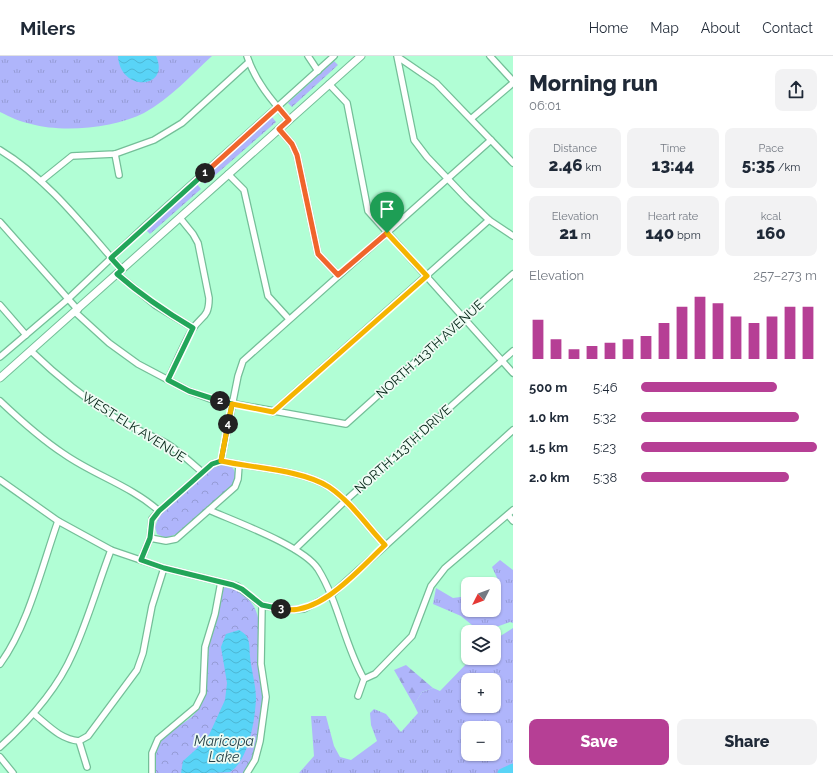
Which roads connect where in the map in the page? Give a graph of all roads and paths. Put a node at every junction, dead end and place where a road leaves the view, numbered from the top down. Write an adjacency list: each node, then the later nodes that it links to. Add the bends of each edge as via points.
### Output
1 (308, 56): 7 (street)
2 (334, 56): 7 (street)
3 (361, 56): 9 (street)
4 (397, 56): 11 (street, via 436,82); 20 (street, via 414,140)
5 (490, 56): 8 (street)
6 (248, 59): 10 (street, via 255,76); 16 (street, via 182,123 154,140)
7 (318, 70): 10 (street)
8 (513, 82): 11 (street)
9 (329, 84): 12 (street); 25 (street, via 347,103 368,210)
10 (278, 107): 12 (street); 27 (street)
11 (472, 118): 14 (street)
12 (289, 120): 13 (street)
13 (279, 129): 18 (street); 30 (street, via 292,144 297,155 318,254)
14 (491, 140): 17 (street); 20 (street)
15 (0, 150): 21 (street, via 17,160)
16 (115, 154): 19 (street); 21 (street, via 72,156)
17 (513, 163)
18 (228, 174): 22 (street); 36 (street, via 244,190 268,296)
19 (118, 175)
20 (446, 179): 23 (street); 25 (street)
21 (41, 181): 27 (street)
22 (180, 218): 28 (street); 37 (street, via 198,242 209,298 209,308 205,317)
23 (489, 220): 26 (street); 31 (street)
24 (0, 222): 32 (street)
25 (387, 233): 30 (street); 31 (street)
26 (513, 236)
27 (111, 258): 28 (street); 32 (street)
28 (119, 272): 34 (street); 37 (street, via 155,305)
29 (513, 274): 35 (street, NORTH 113TH AVENUE)
30 (338, 275): 36 (street)
31 (427, 276): 35 (street); 48 (street)
32 (68, 299): 34 (street); 38 (street)
33 (0, 305): 38 (street)
34 (76, 311): 39 (street); 45 (street, via 109,343 138,364)
35 (464, 318): 42 (street); 48 (street, NORTH 113TH AVENUE, via 346,424)
36 (289, 319): 47 (street, via 244,361)
37 (193, 328): 45 (street)
38 (26, 335): 41 (street)
39 (31, 351): 44 (street); 52 (street, WEST ELK AVENUE, via 56,375 115,418 166,443)
40 (513, 352): 42 (street, NORTH 113TH DRIVE)
41 (0, 357)
42 (502, 361): 43 (street); 54 (street, NORTH 113TH DRIVE)
43 (513, 373)
44 (0, 378)
45 (168, 380): 47 (street, via 212,400)
46 (0, 401): 57 (street, via 64,454 145,498)
47 (232, 404): 48 (street); 50 (street)
48 (273, 412)
49 (513, 430): 62 (street)
50 (221, 461): 51 (street); 52 (street)
51 (239, 465): 54 (street, via 307,477 329,487); 55 (street, via 235,487)
52 (202, 472): 57 (street)
53 (0, 480): 59 (street)
54 (345, 501): 62 (street); 63 (street, NORTH 113TH DRIVE)
55 (209, 510): 61 (street, via 176,539 166,541); 63 (street)
56 (513, 510): 58 (street)
57 (159, 511): 61 (street, via 152,520)
58 (508, 515): 60 (street); 71 (street, via 445,568 431,586 412,636 375,674)
59 (58, 521): 64 (street); 70 (street, via 23,624)
60 (513, 521)
61 (150, 538): 65 (street)
62 (385, 545): 68 (street)
63 (295, 549): 68 (street, via 317,568)
64 (111, 550): 65 (street); 73 (street, via 73,654 52,690)
65 (141, 560): 66 (street)
66 (164, 568): 67 (street); 74 (street, via 137,670 88,736)
67 (221, 582): 69 (street, via 242,589); 79 (street, via 205,647 203,693 196,707 158,739 152,753)
68 (331, 595): 69 (street, via 304,609 284,610); 71 (street, via 356,665)
69 (262, 605): 80 (street, via 261,664 266,697 255,760)
70 (0, 664)
71 (364, 679): 72 (street)
72 (358, 696)
73 (34, 714): 74 (street, via 61,736); 75 (street)
74 (79, 741): 77 (street)
75 (0, 746)
76 (0, 757): 78 (street)
77 (87, 767)
78 (13, 773)
79 (152, 773)
80 (247, 773)

